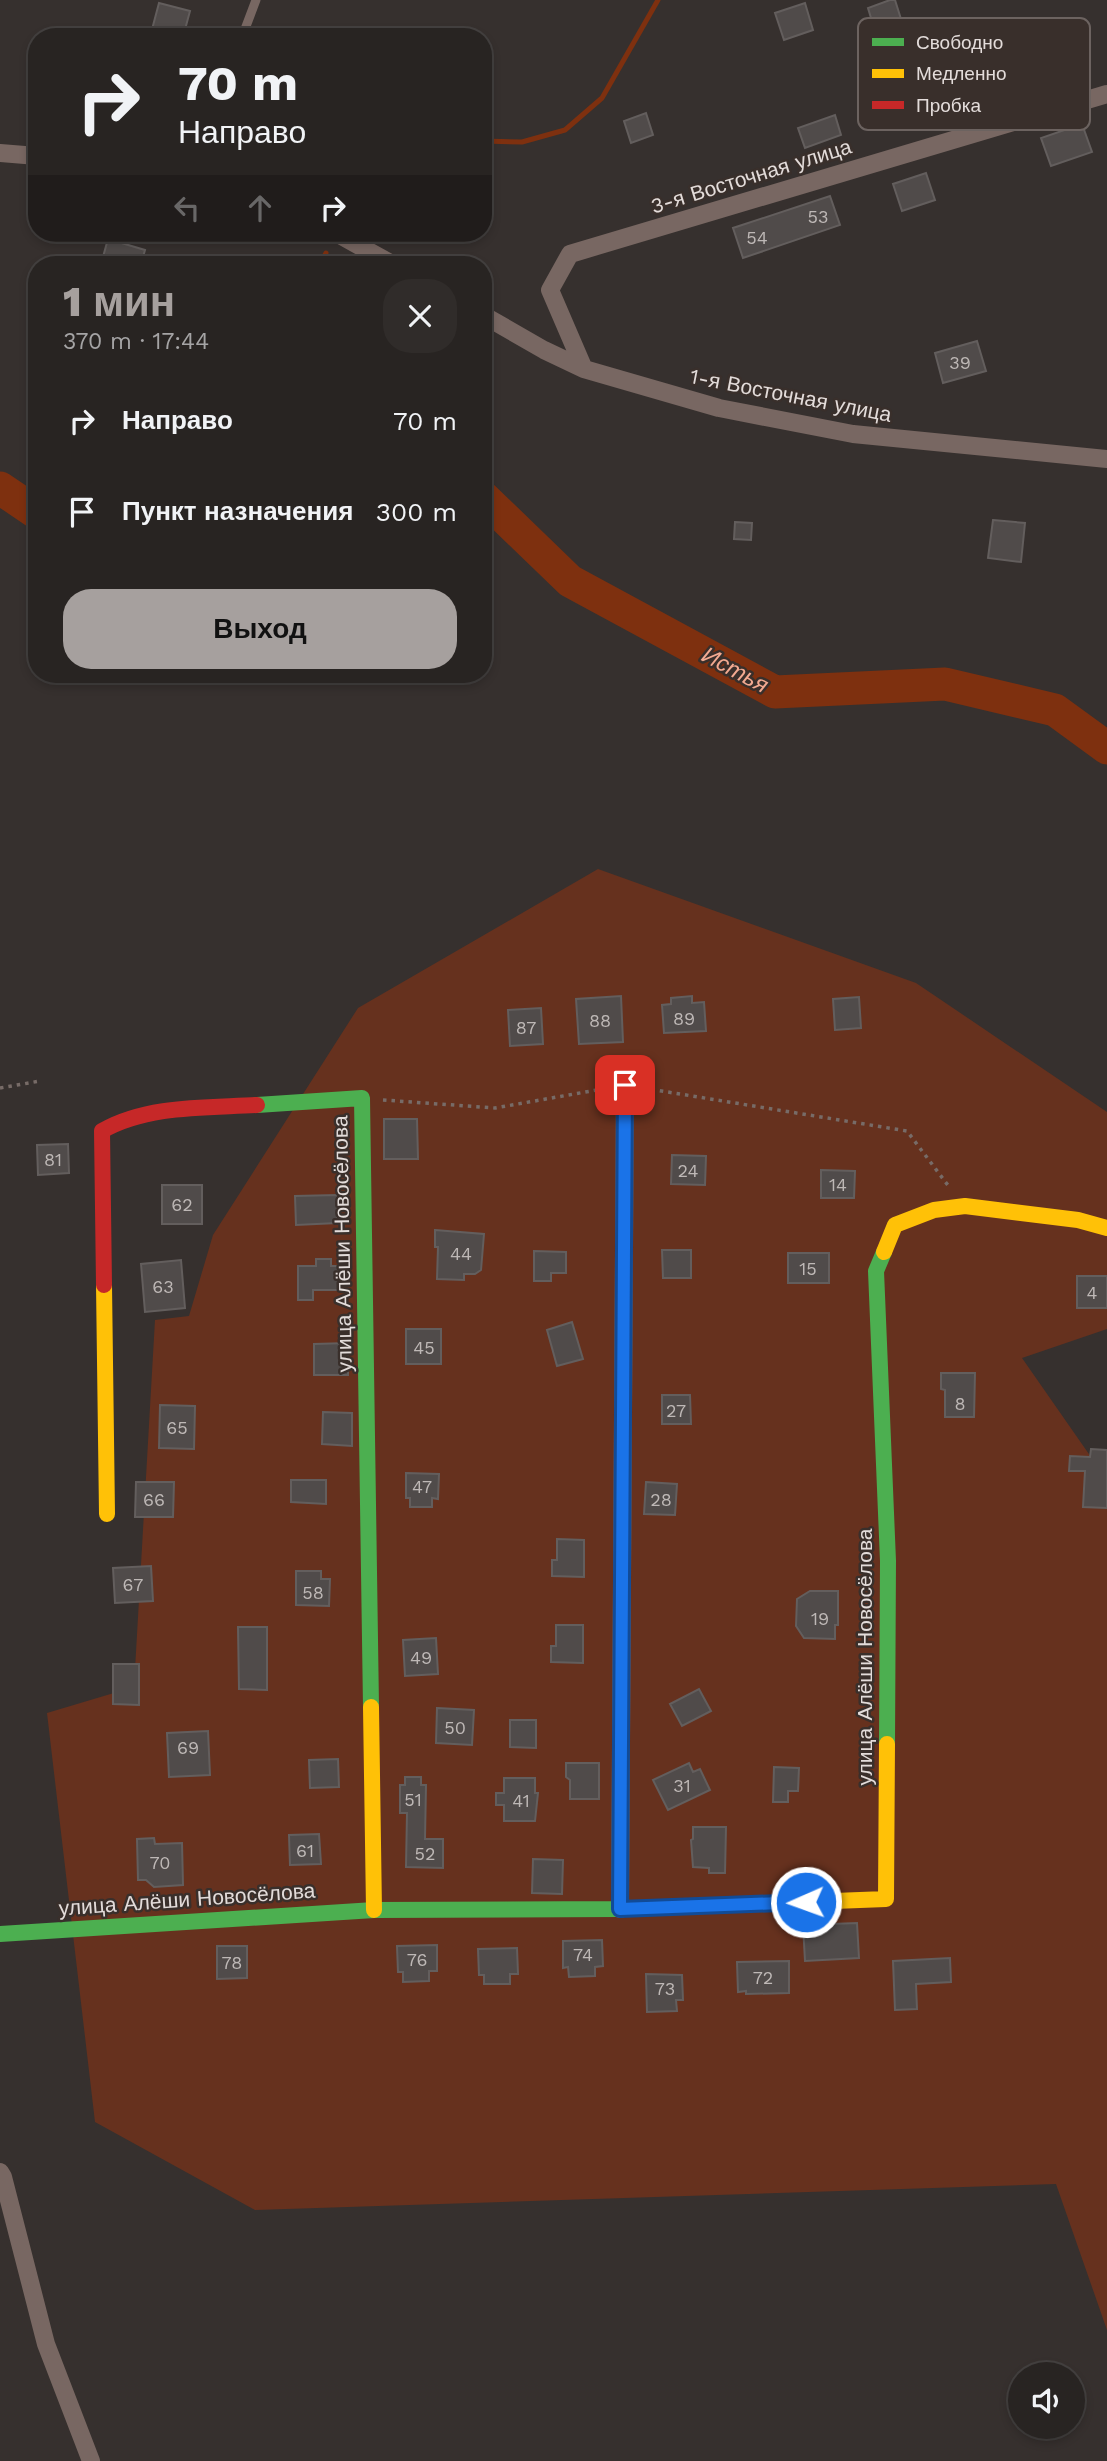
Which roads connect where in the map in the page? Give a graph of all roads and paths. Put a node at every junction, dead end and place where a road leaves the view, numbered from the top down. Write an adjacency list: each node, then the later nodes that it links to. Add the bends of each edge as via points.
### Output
1 (256, 0): 2 (lane)
2 (245, 28)
3 (1107, 94): 4 (street, 3-я Восточная улица)
4 (1090, 99)
5 (986, 130): 11 (street, 3-я Восточная улица, via 570,254 550,290)
6 (0, 153): 7 (street)
7 (28, 155)
8 (352, 242): 9 (street)
9 (378, 256)
10 (492, 321): 11 (street, 1-я Восточная улица)
11 (584, 369): 12 (street, 1-я Восточная улица, via 719,408 853,434)
12 (1107, 459)
13 (40, 1081): 15 (path)
14 (625, 1085): 16 (path, via 495,1108); 17 (path, via 906,1131); 20 (street)
15 (0, 1088)
16 (362, 1098): 19 (street, улица Алёши Новосёлова, via 174,1110 118,1122 102,1131); 21 (street, улица Алёши Новосёлова)
17 (965, 1206): 18 (street); 20 (street, улица Алёши Новосёлова, via 934,1210 895,1225 876,1271 888,1561 886,1899)
18 (1107, 1228)
19 (107, 1514)
20 (620, 1909): 21 (street, улица Алёши Новосёлова)
21 (374, 1910): 22 (street, улица Алёши Новосёлова)
22 (2, 1934)
23 (0, 2172): 24 (street, via 46,2344)
24 (91, 2461)

